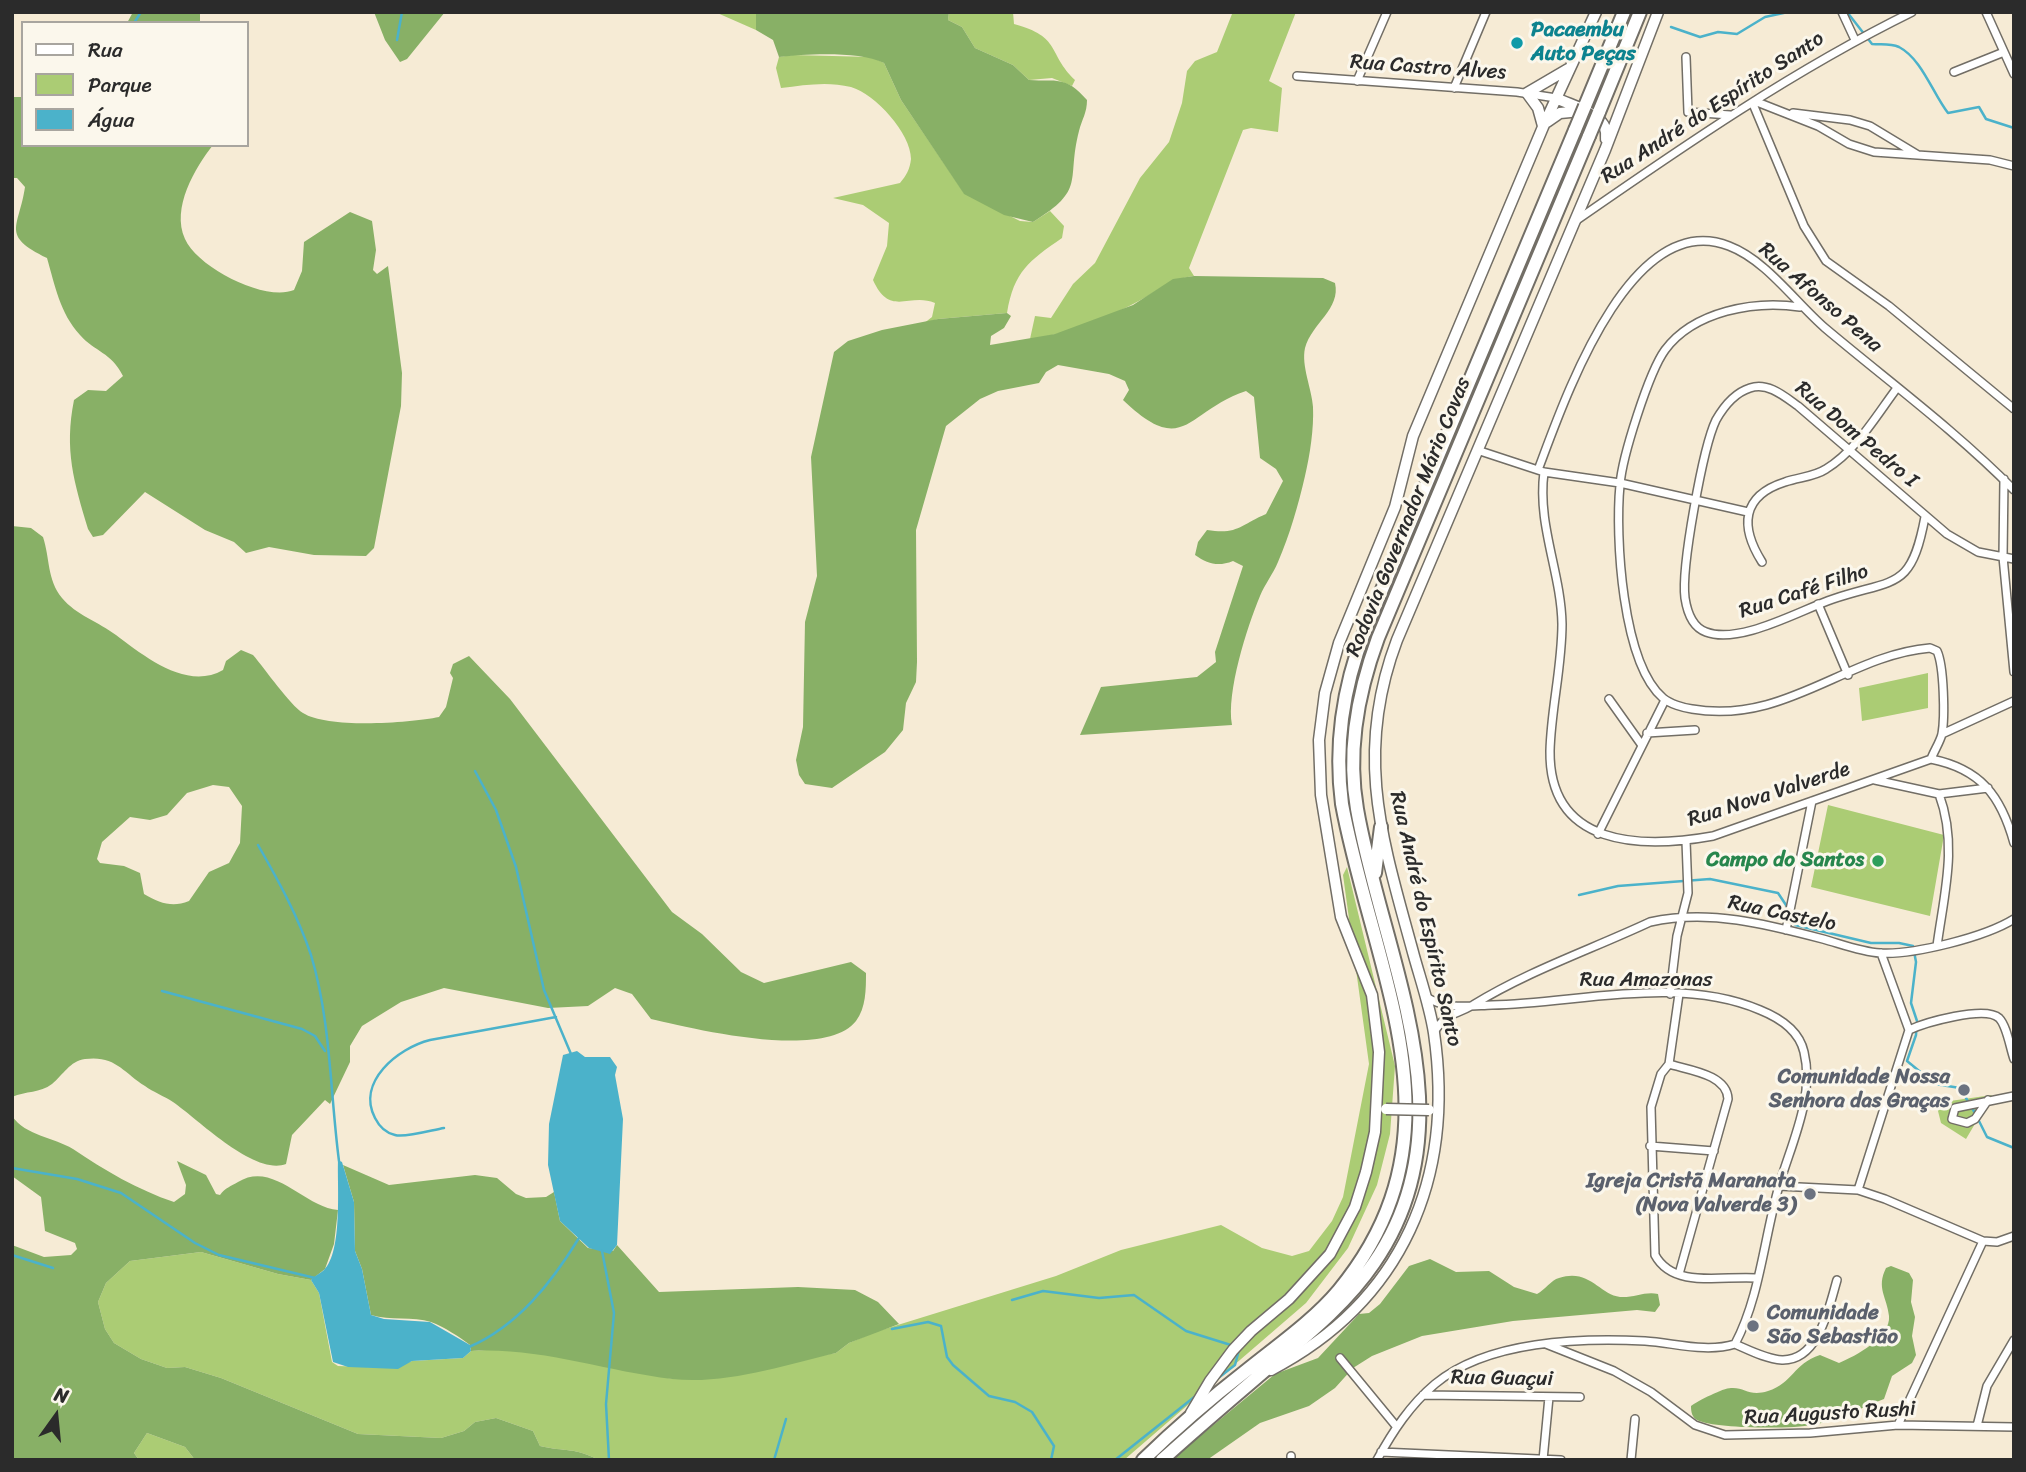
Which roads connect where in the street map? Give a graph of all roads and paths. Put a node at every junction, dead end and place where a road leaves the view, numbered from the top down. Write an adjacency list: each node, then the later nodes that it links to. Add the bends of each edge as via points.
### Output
1 (1387, 12): 17 (street)
2 (1486, 12): 18 (street)
3 (1596, 12): 13 (street, Rodovia Governador Mário Covas)
4 (1624, 12): 22 (highway, Rodovia Governador Mário Covas)
5 (1640, 12): 68 (highway, Rodovia Governador Mário Covas, bridge, via 1367,671 1357,722 1354,775)
6 (1658, 12): 29 (street, Rua André do Espírito Santo)
7 (1842, 12): 10 (street)
8 (1912, 12): 10 (street, Rua André do Espírito Santo)
9 (1986, 12): 11 (street)
10 (1855, 40): 21 (street, Rua André do Espírito Santo)
11 (2004, 52): 14 (street); 15 (street)
12 (1686, 57): 24 (street, via 1688,112)
13 (1570, 67): 19 (street); 20 (street, Rodovia Governador Mário Covas)
14 (1954, 72)
15 (2014, 74)
16 (1297, 76): 17 (street, Rua Castro Alves)
17 (1357, 81): 18 (street, Rua Castro Alves)
18 (1454, 88): 19 (street, Rua Castro Alves)
19 (1527, 93): 20 (street, Rua Castro Alves); 27 (street, via 1538,108)
20 (1556, 98): 22 (street); 27 (street, Rodovia Governador Mário Covas)
21 (1755, 103): 23 (street); 24 (street, Rua André do Espírito Santo); 36 (street, via 1804,226 1826,261 1889,306)
22 (1583, 108): 27 (street, via 1555,115); 29 (street, via 1605,124); 105 (highway, Rodovia Governador Mário Covas, bridge, via 1365,630 1342,708 1338,751 1342,804 1406,1074 1407,1128 1398,1179 1373,1240 1339,1290)
23 (1787, 113): 25 (street); 26 (street)
24 (1731, 115): 33 (street, Rua André do Espírito Santo)
25 (1820, 115): 26 (street); 28 (street, via 1870,126)
26 (1818, 126): 30 (street, via 1849,144)
27 (1543, 127): 84 (street, Rodovia Governador Mário Covas, via 1413,436 1393,513 1339,643 1325,693 1319,740 1321,795 1341,917 1372,995)
28 (1895, 142): 30 (street); 31 (street)
29 (1605, 150): 33 (street, Rua André do Espírito Santo)
30 (1889, 154): 31 (street)
31 (1922, 156): 32 (street)
32 (2014, 166)
33 (1574, 221): 37 (street, Rua André do Espírito Santo)
34 (1800, 307): 35 (street, Rua Afonso Pena); 39 (street, Rua Afonso Pena, via 1773,278 1732,247 1699,241 1664,254 1628,286 1596,336 1563,406); 41 (street, via 1768,304 1723,313 1695,325 1666,348 1648,382)
35 (1897, 388): 38 (street); 40 (street, Rua Afonso Pena)
36 (2014, 409)
37 (1477, 450): 39 (street); 64 (street, Rua André do Espírito Santo, via 1384,678 1373,754)
38 (1848, 452): 43 (street, Rua Dom Pedro I, via 1780,393 1759,386 1749,388 1724,406 1714,423); 44 (street, via 1820,472 1765,491); 45 (street, Rua Dom Pedro I)
39 (1541, 471): 41 (street); 65 (street, Rua Nova Valverde, via 1542,510 1562,625 1551,769 1568,813)
40 (2004, 480): 42 (street, Rua Afonso Pena); 46 (street)
41 (1620, 483): 43 (street); 53 (street, via 1624,602 1645,675)
42 (2014, 490)
43 (1696, 502): 44 (street); 49 (street, Rua Café Filho, via 1684,594 1695,626 1707,633 1743,632)
44 (1748, 512): 48 (street, via 1748,534)
45 (1925, 517): 46 (street, Rua Dom Pedro I, via 1963,545); 49 (street, Rua Café Filho, via 1917,550 1904,576)
46 (2003, 557): 47 (street, Rua Dom Pedro I); 50 (street)
47 (2014, 559)
48 (1762, 562)
49 (1818, 604): 51 (street)
50 (2014, 672)
51 (1848, 675): 53 (street, via 1801,695 1730,711 1689,709); 57 (street, via 1888,657 1935,649 1940,660)
52 (1609, 699): 58 (street)
53 (1665, 700): 56 (street)
54 (2014, 701): 57 (street)
55 (1695, 730): 56 (street)
56 (1647, 733): 58 (street)
57 (1942, 734): 59 (street)
58 (1641, 744): 65 (street)
59 (1931, 759): 60 (street, Rua Nova Valverde); 61 (street, via 1963,768)
60 (1874, 779): 62 (street); 63 (street, Rua Nova Valverde)
61 (1988, 788): 62 (street); 67 (street, via 2000,805)
62 (1939, 794): 72 (street, via 1951,845)
63 (1812, 801): 66 (street, Rua Nova Valverde); 71 (street)
64 (1381, 827): 68 (highway); 76 (street, Rua André do Espírito Santo)
65 (1598, 834): 66 (street, Rua Nova Valverde, via 1626,840)
66 (1686, 841): 69 (street)
67 (2014, 843)
68 (1374, 880): 100 (highway, Rodovia Governador Mário Covas, via 1418,1063 1419,1119 1412,1175 1394,1228 1357,1286)
69 (1684, 915): 71 (street, Rua Castelo, via 1738,919); 74 (street); 77 (street, Rua Castelo, via 1650,922 1497,988)
70 (2014, 919): 72 (street, Rua Castelo, via 1980,935)
71 (1786, 930): 73 (street, Rua Castelo)
72 (1937, 946): 73 (street, Rua Castelo)
73 (1881, 953): 78 (street)
74 (1670, 994): 75 (street, Rua Amazonas); 77 (street, Rua Amazonas)
75 (1679, 995): 81 (street); 88 (street, Rua Amazonas, via 1702,994 1750,1005 1786,1023 1796,1035 1804,1051 1806,1088)
76 (1426, 997): 77 (street, Rua Amazonas, via 1443,1006); 79 (street, Rua André do Espírito Santo)
77 (1472, 1006): 79 (street, Rua Amazonas, via 1448,1015)
78 (1909, 1030): 80 (street, via 1927,1021 1994,1015 2000,1019); 89 (street)
79 (1434, 1032): 85 (street, Rua André do Espírito Santo)
80 (2014, 1059)
81 (1669, 1063): 86 (street, via 1654,1091); 87 (street, via 1724,1086 1728,1099)
82 (2014, 1096): 83 (street)
83 (1987, 1100): 83 (street, via 1975,1119 1962,1124 1952,1119 1955,1108)
84 (1382, 1108): 85 (street, bridge); 105 (street, Rodovia Governador Mário Covas, via 1355,1207 1330,1254 1234,1350)
85 (1433, 1111): 100 (street, Rua André do Espírito Santo, via 1427,1186 1416,1220 1390,1270 1329,1335)
86 (1650, 1146): 87 (street); 93 (street, via 1655,1255 1660,1264)
87 (1714, 1152): 93 (street)
88 (1779, 1186): 89 (street); 94 (street, Rua Amazonas)
89 (1858, 1190): 91 (street)
90 (2011, 1238): 91 (street); 92 (street)
91 (1983, 1241): 106 (street)
92 (2014, 1250)
93 (1679, 1274): 94 (street)
94 (1756, 1278): 98 (street, Rua Amazonas, via 1747,1318)
95 (1837, 1280): 98 (street, via 1816,1338 1798,1356 1781,1360)
96 (2014, 1340): 108 (street, via 1987,1386)
97 (1545, 1344): 98 (street, via 1571,1339 1710,1348); 101 (street, via 1482,1359 1452,1372); 106 (street, Rua Augusto Rushi, via 1614,1371 1695,1425 1725,1436)
98 (1735, 1344)
99 (1340, 1358): 107 (street)
100 (1256, 1378): 112 (highway, Rodovia Governador Mário Covas)
101 (1423, 1395): 102 (street, Rua Guaçui); 107 (street)
102 (1549, 1397): 103 (street, Rua Guaçui); 113 (street)
103 (1580, 1397)
104 (1635, 1419): 115 (street)
105 (1186, 1420): 111 (highway, Rodovia Governador Mário Covas)
106 (1898, 1425): 108 (street, Rua Augusto Rushi)
107 (1396, 1426): 110 (street)
108 (1977, 1426): 109 (street, Rua Augusto Rushi)
109 (2014, 1427)
110 (1379, 1456): 113 (street)
111 (1143, 1460)
112 (1162, 1460)
113 (1543, 1460): 114 (street)
114 (1561, 1460)
115 (1631, 1460)

